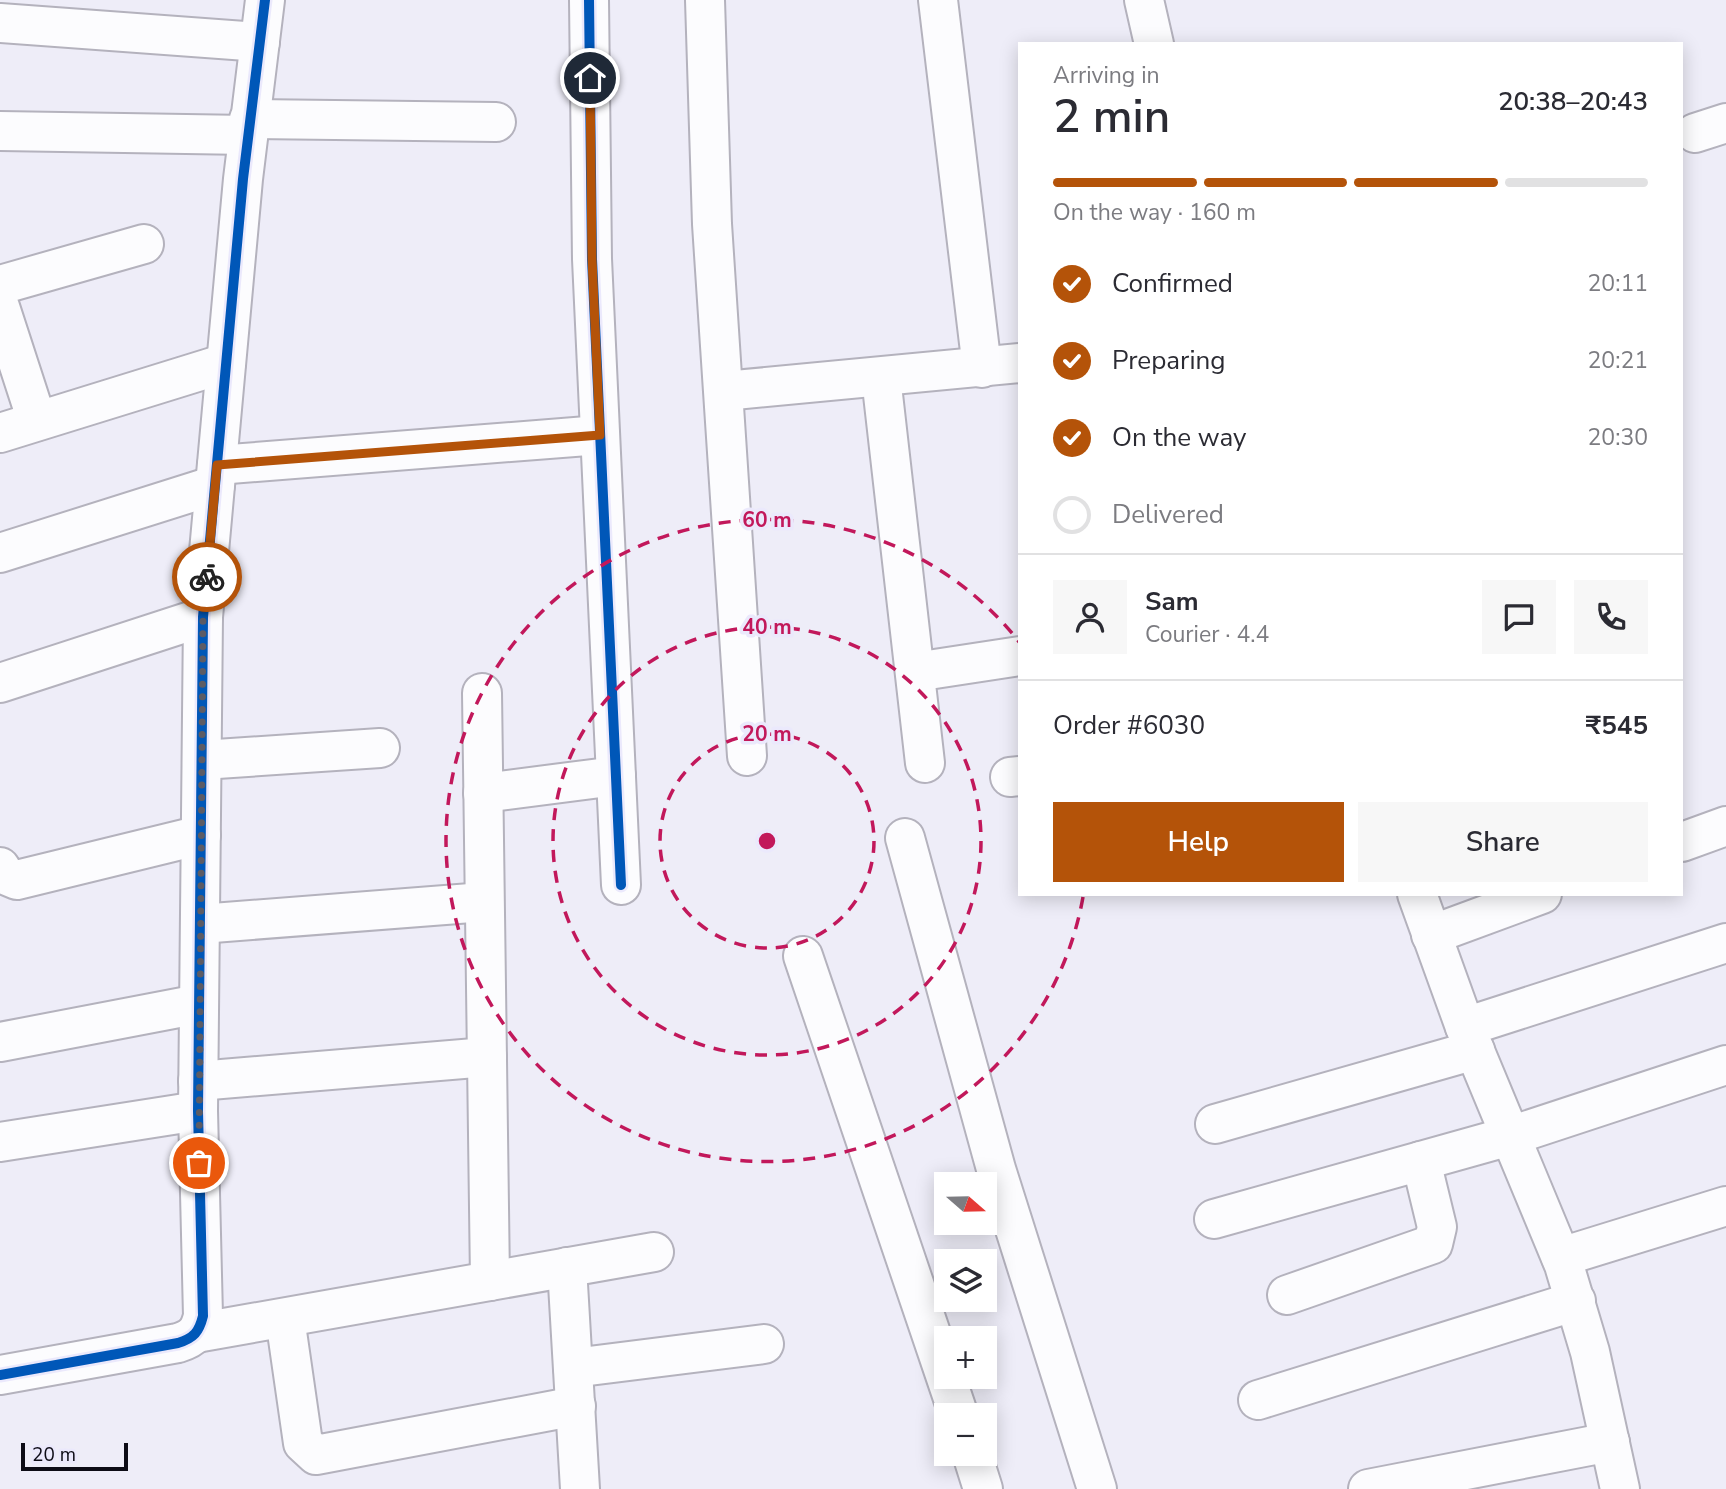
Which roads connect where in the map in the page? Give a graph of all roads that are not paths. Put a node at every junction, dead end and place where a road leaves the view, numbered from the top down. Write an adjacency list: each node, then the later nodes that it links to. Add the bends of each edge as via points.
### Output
1 (265, 0): 7 (street)
2 (589, 0): 22 (street, via 592,259)
3 (705, 0): 19 (street, via 712,224)
4 (938, 0): 17 (street)
5 (1144, 0): 8 (street)
6 (0, 23): 7 (street)
7 (260, 42): 10 (street)
8 (1154, 42)
9 (496, 122): 10 (street)
10 (248, 127): 11 (street); 15 (street)
11 (0, 131)
12 (144, 244): 13 (street)
13 (0, 285)
14 (0, 307): 20 (street)
15 (226, 363): 20 (street); 23 (street)
16 (1018, 363): 17 (street)
17 (982, 368): 18 (street)
18 (881, 377): 19 (street); 27 (street)
19 (724, 391): 31 (street)
20 (37, 421): 21 (street)
21 (0, 433)
22 (600, 435): 23 (street); 34 (street)
23 (216, 475): 24 (street); 25 (street)
24 (0, 553)
25 (203, 617): 28 (street); 32 (street)
26 (1018, 656): 27 (street)
27 (915, 672): 33 (street)
28 (0, 683)
29 (482, 693): 35 (street)
30 (380, 748): 32 (street)
31 (747, 756)
32 (202, 760): 37 (street)
33 (925, 763)
34 (616, 776): 35 (street); 41 (street)
35 (483, 793): 44 (street)
36 (1726, 826): 39 (street)
37 (201, 835): 40 (street, via 16,880); 45 (street)
38 (905, 838): 79 (street, via 996,1169)
39 (1683, 842)
40 (0, 867)
41 (621, 886)
42 (1418, 896): 46 (street)
43 (1537, 896): 46 (street)
44 (484, 902): 45 (street); 52 (street)
45 (200, 925): 49 (street)
46 (1431, 935): 50 (street)
47 (1726, 943): 50 (street)
48 (803, 956): 73 (street)
49 (199, 1004): 51 (street); 54 (street)
50 (1470, 1038): 55 (street); 56 (street)
51 (0, 1042)
52 (487, 1057): 54 (street); 64 (street)
53 (1726, 1066): 56 (street)
54 (198, 1096): 57 (street); 68 (street, via 202,1316)
55 (1215, 1124)
56 (1510, 1136): 58 (street); 62 (street)
57 (0, 1142)
58 (1422, 1161): 60 (street); 65 (street, via 1437,1227 1433,1244)
59 (1726, 1206): 62 (street)
60 (1214, 1219)
61 (654, 1252): 63 (street)
62 (1561, 1257): 66 (street)
63 (567, 1268): 64 (street); 70 (street)
64 (490, 1281): 67 (street)
65 (1287, 1295)
66 (1576, 1301): 72 (street); 75 (street)
67 (285, 1318): 68 (street); 74 (street, via 303,1443 316,1455)
68 (196, 1333): 71 (street, via 178,1343)
69 (764, 1344): 70 (street)
70 (573, 1368): 74 (street)
71 (0, 1374)
72 (1258, 1400)
73 (955, 1403)
74 (576, 1406): 77 (street)
75 (1610, 1442): 80 (street); 81 (street)
76 (976, 1466): 78 (street)
77 (580, 1489)
78 (983, 1489)
79 (1097, 1489)
80 (1368, 1489)
81 (1620, 1489)

